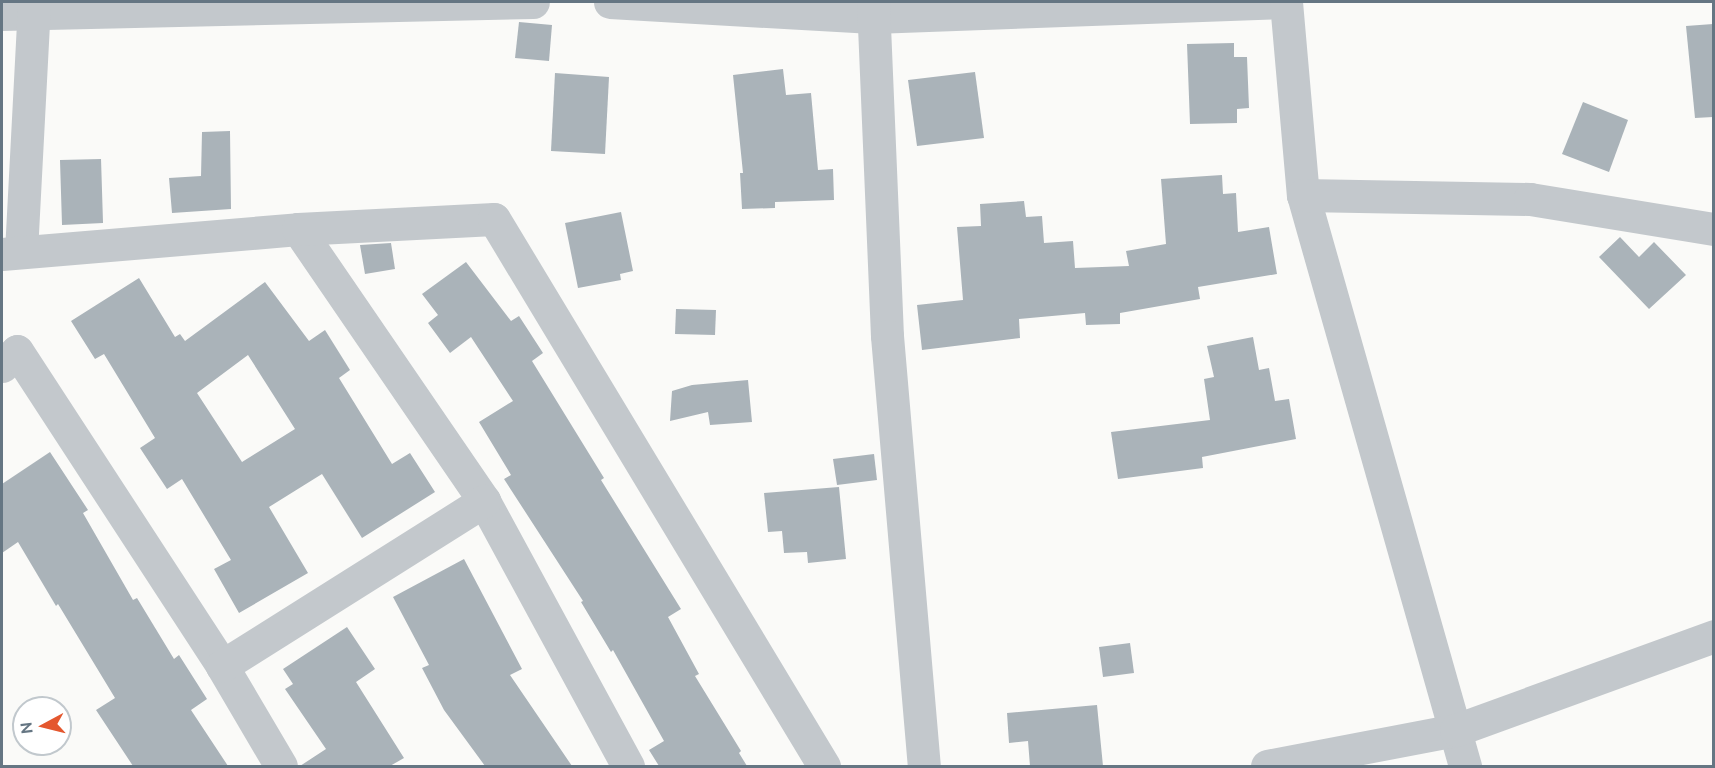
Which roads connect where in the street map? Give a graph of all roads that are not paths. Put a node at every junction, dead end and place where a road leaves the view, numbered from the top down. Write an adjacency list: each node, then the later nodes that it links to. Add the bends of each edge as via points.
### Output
1 (533, 2): 5 (street)
2 (610, 2): 4 (street)
3 (1286, 2): 4 (street); 6 (street)
4 (873, 9): 18 (street, via 888,336)
5 (23, 10): 9 (street)
6 (1303, 195): 8 (street, via 1530,199); 14 (street)
7 (298, 229): 9 (street); 11 (street); 17 (street, via 494,219)
8 (1713, 229)
9 (11, 253)
10 (2, 366): 13 (street, via 17,351)
11 (484, 501): 13 (street); 16 (street)
12 (1713, 636): 14 (street)
13 (222, 666): 15 (street)
14 (1456, 730): 19 (street); 20 (street)
15 (281, 766)
16 (628, 766)
17 (824, 766)
18 (924, 766)
19 (1267, 766)
20 (1465, 766)

